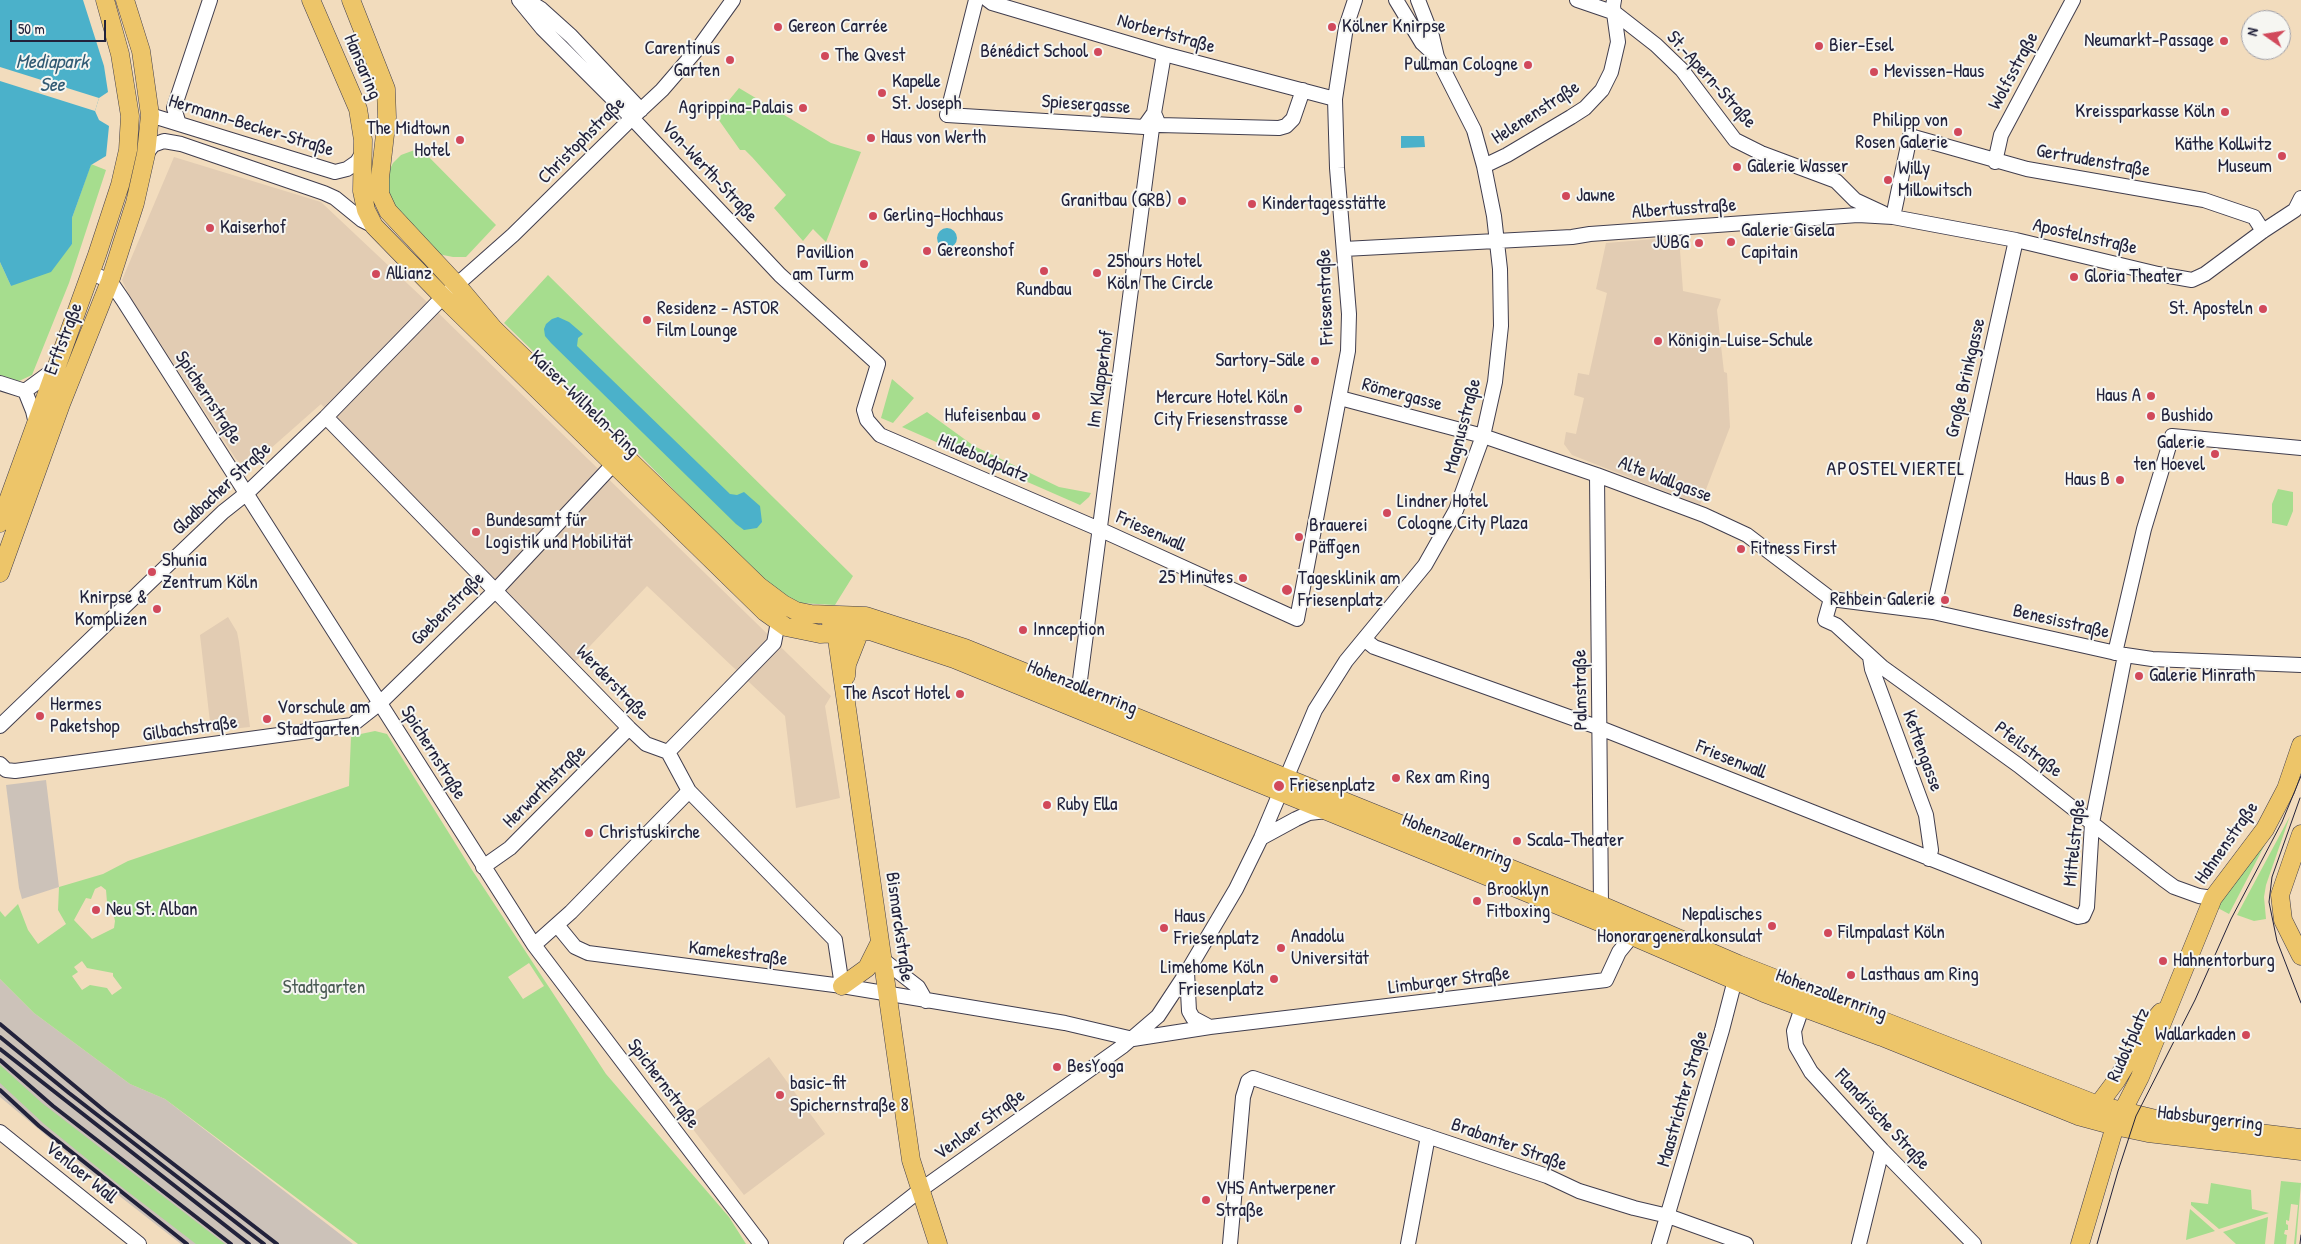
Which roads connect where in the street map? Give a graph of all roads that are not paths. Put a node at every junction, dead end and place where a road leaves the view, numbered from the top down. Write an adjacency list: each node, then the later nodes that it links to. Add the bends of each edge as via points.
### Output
1 (105, 0): 39 (main road, Erftstraße, via 120,54 130,116 128,150 120,186)
2 (125, 0): 23 (main road, Erftstraße, via 141,51)
3 (210, 0): 24 (street, via 174,108)
4 (311, 0): 25 (main road, Hansaring, via 358,109)
5 (351, 0): 27 (main road, Hansaring, via 386,89 388,102)
6 (519, 0): 22 (street, Von-Werth-Straße, via 542,28)
7 (527, 0): 22 (street, Von-Werth-Straße, via 571,36)
8 (733, 0): 22 (street, Christophstraße, via 700,46)
9 (976, 0): 21 (street, Spiesergasse, via 947,115 1144,127)
10 (988, 0): 17 (street, Norbertstraße, via 992,4)
11 (1355, 0): 20 (street, Friesenstraße, via 1346,27)
12 (1396, 0): 18 (street, Magnusstraße, via 1422,43)
13 (1418, 0): 18 (street, Magnusstraße)
14 (1577, 0): 16 (street, St.-Apern-Straße)
15 (2074, 0): 28 (street, Wolfsstraße, via 2001,135)
16 (1614, 6): 29 (street, Helenenstraße, via 1618,42 1611,72 1602,90 1585,108); 30 (street, St.-Apern-Straße, via 1678,65 1735,140 1836,181)
17 (1164, 54): 19 (street, Norbertstraße); 21 (street, Im Klapperhof)
18 (1437, 57): 29 (street, Magnusstraße, via 1474,130)
19 (1303, 90): 20 (street, Norbertstraße); 21 (street, Spiesergasse, via 1293,119 1279,128 1159,125)
20 (1335, 99): 38 (street, Friesenstraße)
21 (1154, 112): 56 (street, Im Klapperhof)
22 (636, 114): 41 (street, Christophstraße, via 513,236); 47 (street, Von-Werth-Straße, via 780,275 878,364)
23 (150, 115): 24 (street, Hermann-Becker-Straße); 26 (main road, Erftstraße)
24 (180, 124): 25 (street, Hermann-Becker-Straße, via 335,172 357,162)
25 (363, 152): 34 (main road, Kaiser-Wilhelm-Ring, via 362,191)
26 (146, 154): 34 (street, Hermann-Becker-Straße, via 153,145 164,141 181,144 330,196); 40 (main road, Erftstraße, via 135,202)
27 (383, 154): 41 (main road, Kaiser-Wilhelm-Ring, via 380,194 384,206)
28 (1996, 156): 33 (street, Gertrudenstraße, via 1910,136); 35 (street, Gertrudenstraße, via 2105,184 2204,200 2254,217)
29 (1484, 166): 36 (street, Magnusstraße)
30 (1848, 191): 32 (street); 33 (street, Apostelnstraße, via 1855,200)
31 (2301, 198): 35 (street, Apostelnstraße, via 2296,210)
32 (1848, 216): 33 (street, Apostelnstraße); 36 (street, Albertusstraße)
33 (1893, 217): 37 (street, Apostelnstraße)
34 (374, 226): 42 (main road, Kaiser-Wilhelm-Ring)
35 (2263, 230): 37 (street, Apostelnstraße, via 2205,274 2192,280)
36 (1497, 240): 38 (street, Albertusstraße); 50 (street, Magnusstraße, via 1501,326 1495,382)
37 (2016, 240): 60 (street, Große Brinkgasse)
38 (1344, 249): 46 (street, Friesenstraße, via 1349,314 1348,351)
39 (91, 273): 40 (street); 43 (main road, Erftstraße)
40 (110, 281): 54 (street, Spichernstraße); 57 (main road, Erftstraße)
41 (457, 285): 42 (street, Christophstraße); 52 (main road, Kaiser-Wilhelm-Ring, via 494,329)
42 (444, 296): 48 (street, Gladbacher Straße); 52 (main road, Kaiser-Wilhelm-Ring)
43 (55, 369): 45 (street); 49 (main road, Erftstraße)
44 (0, 383): 45 (street)
45 (25, 391): 49 (street)
46 (1340, 398): 50 (street, Römergasse); 63 (street, Friesenstraße)
47 (864, 410): 56 (street, Hildeboldplatz, via 867,420 880,435)
48 (326, 416): 54 (street, Gladbacher Straße); 58 (street, Werderstraße)
49 (36, 424): 55 (main road, Erftstraße)
50 (1483, 436): 53 (street, Alte Wallgasse); 67 (street, Magnusstraße, via 1456,510 1440,541 1413,582)
51 (2301, 448): 68 (street, Mittelstraße, via 2172,436 2144,529)
52 (619, 458): 58 (street, Goebenstraße); 62 (main road, Kaiser-Wilhelm-Ring, via 772,598 796,611); 64 (main road, Kaiser-Wilhelm-Ring)
53 (1597, 475): 59 (street, Alte Wallgasse, via 1734,528); 76 (street, Palmstraße)
54 (247, 493): 73 (street, Spichernstraße); 74 (street, Gladbacher Straße, via 223,512)
55 (0, 523)
56 (1099, 529): 63 (street, Friesenwall); 72 (street, Im Klapperhof)
57 (0, 573)
58 (495, 591): 73 (street, Goebenstraße); 75 (street, Werderstraße)
59 (1831, 599): 60 (street, Benesisstraße); 69 (street, Pfeilstraße, via 1825,620 1836,625)
60 (1933, 612): 68 (street, Benesisstraße)
61 (845, 614): 62 (main road, Kaiser-Wilhelm-Ring); 72 (main road, Hohenzollernring, via 884,621 965,648)
62 (826, 615): 66 (main road, Bismarckstraße)
63 (1297, 619)
64 (778, 622): 66 (main road, Kaiser-Wilhelm-Ring, via 793,629); 78 (street, via 774,643)
65 (860, 631): 66 (main road, Hohenzollernring); 71 (main road, via 847,664); 72 (main road, Hohenzollernring, via 870,631)
66 (828, 633): 71 (main road, Bismarckstraße)
67 (1364, 639): 76 (street, Friesenwall, via 1374,647); 80 (street, Magnusstraße, via 1338,672 1315,710)
68 (2120, 654): 70 (street, Benesisstraße, via 2152,659); 83 (street, Mittelstraße)
69 (1870, 657): 83 (street, Pfeilstraße); 86 (street, Kettengasse, via 1926,815 1931,850)
70 (2301, 665)
71 (845, 696): 95 (main road, Bismarckstraße)
72 (1077, 701): 80 (main road, Hohenzollernring)
73 (380, 703): 79 (street, Gilbachstraße, via 352,726 15,771 6,770); 87 (street, Spichernstraße)
74 (0, 726)
75 (629, 728): 78 (street, Werderstraße, via 646,744); 87 (street, Herwarthstraße, via 510,848)
76 (1600, 728): 86 (street, Friesenwall); 89 (street, Palmstraße)
77 (2301, 745): 88 (main road, Hahnenstraße, via 2286,789 2266,829)
78 (668, 752): 81 (street)
79 (0, 764)
80 (1283, 785): 82 (main road, Hohenzollernring); 85 (street); 89 (main road, Hohenzollernring)
81 (689, 791): 91 (street); 101 (street, via 835,940)
82 (1327, 811): 85 (street, via 1296,819); 93 (main road, Hohenzollernring)
83 (2092, 823): 88 (street, Pfeilstraße, via 2162,879); 90 (street, Mittelstraße, via 2087,907)
84 (2301, 834): 96 (main road, via 2280,895 2283,920)
85 (1261, 838): 98 (street, via 1236,889)
86 (1929, 859): 90 (street, Friesenwall, via 2078,917)
87 (483, 867): 94 (street, Spichernstraße)
88 (2211, 903): 99 (main road, Rudolfplatz)
89 (1600, 905): 92 (main road, Hohenzollernring)
90 (2083, 916)
91 (557, 925): 94 (street); 101 (street, Kamekestraße, via 575,947 588,953)
92 (1664, 933): 93 (street, via 1638,932); 97 (main road, Hohenzollernring)
93 (1632, 936): 100 (main road, Hohenzollernring); 105 (street, Limburger Straße, via 1619,952 1606,980)
94 (534, 945): 117 (street, Spichernstraße)
95 (881, 950): 101 (main road, via 867,968); 102 (main road, Bismarckstraße); 103 (street, via 918,987)
96 (2301, 956)
97 (1738, 964): 100 (street, Maastrichter Straße); 107 (main road, Hohenzollernring)
98 (1187, 972): 105 (street, via 1189,1011 1193,1018); 106 (street, via 1158,1016)
99 (2181, 979): 107 (main road, Rudolfplatz); 108 (main road, Rudolfplatz, via 2140,1077)
100 (1735, 981): 104 (main road, Hohenzollernring); 115 (street, Maastrichter Straße)
101 (842, 986): 102 (street, Kamekestraße)
102 (887, 995): 103 (street, Kamekestraße); 114 (main road, Bismarckstraße, via 910,1160)
103 (926, 1001): 106 (street, Kamekestraße, via 1065,1023)
104 (1802, 1008): 108 (main road, Hohenzollernring, via 1882,1036 2078,1116); 112 (street, Flandrische Straße, via 1794,1031 1796,1046 1811,1072)
105 (1210, 1027): 106 (street, Limburger Straße)
106 (1133, 1038): 114 (street, Venloer Straße)
107 (2098, 1105): 108 (main road, Hohenzollernring)
108 (2118, 1119): 111 (main road, Habsburgerring); 113 (main road, Habsburgerring, via 2170,1136); 126 (main road, Rudolfplatz)
109 (0, 1132): 116 (street, Venloer Wall)
110 (1428, 1136): 115 (street, Brabanter Straße, via 1547,1176 1579,1191); 120 (street, Brabanter Straße, via 1253,1078 1248,1081 1243,1097); 121 (street)
111 (2301, 1138)
112 (1882, 1150): 124 (street); 125 (street, Flandrische Straße)
113 (2301, 1151)
114 (919, 1192): 118 (street, Venloer Straße); 119 (main road, Bismarckstraße)
115 (1668, 1216): 122 (street, Maastrichter Straße); 123 (street, Brabanter Straße)
116 (140, 1244)
117 (761, 1244)
118 (851, 1244)
119 (938, 1244)
120 (1230, 1244)
121 (1408, 1244)
122 (1659, 1244)
123 (1746, 1244)
124 (1859, 1244)
125 (1974, 1244)
126 (2080, 1244)

